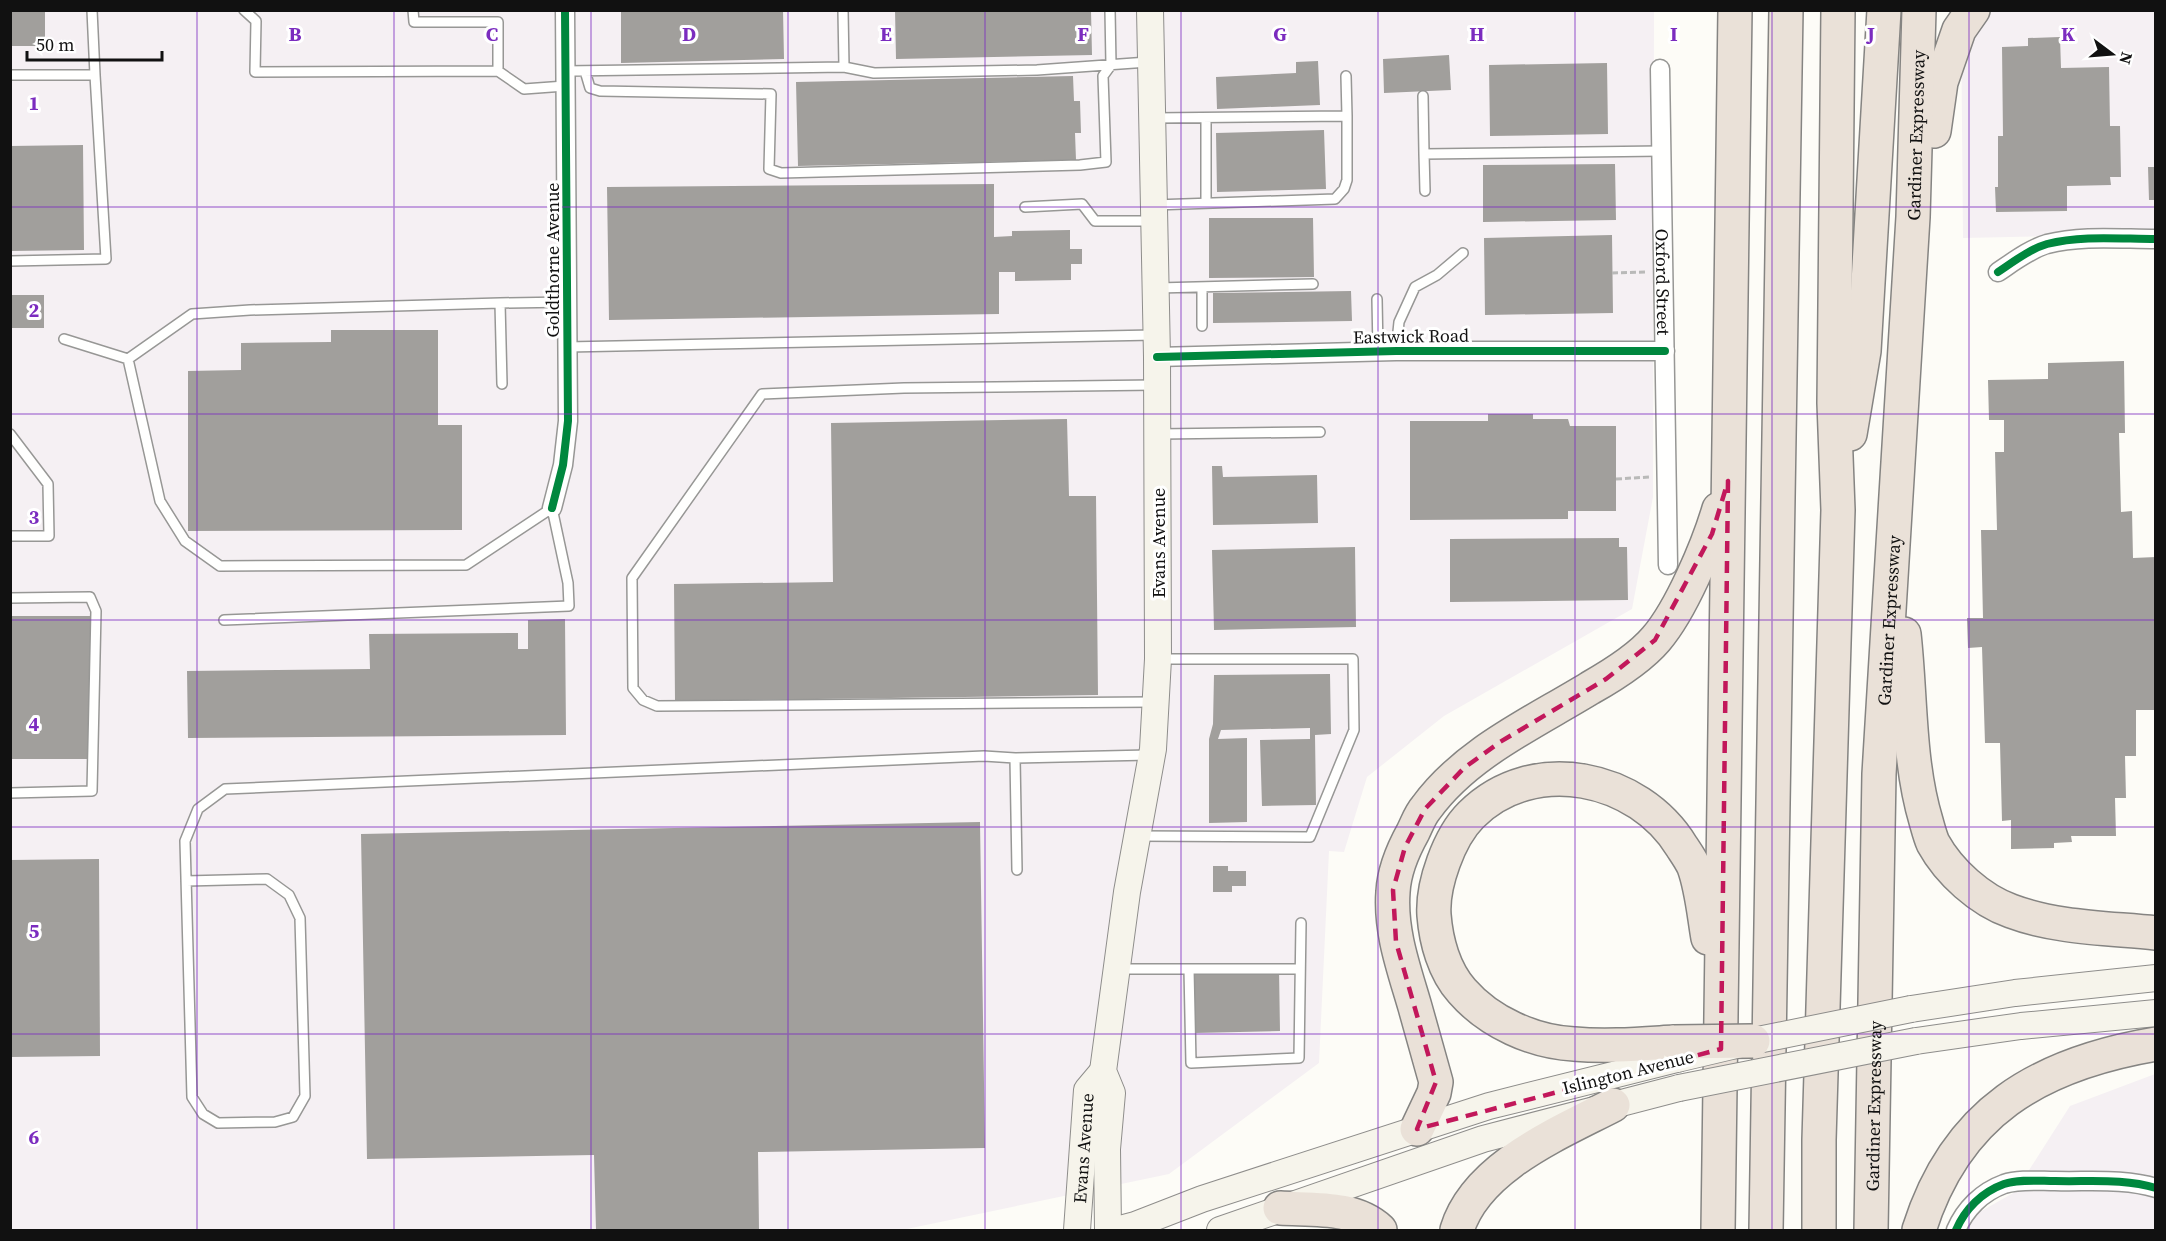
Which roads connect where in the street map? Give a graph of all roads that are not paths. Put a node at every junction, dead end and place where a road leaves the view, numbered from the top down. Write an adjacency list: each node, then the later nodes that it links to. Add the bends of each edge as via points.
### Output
1 (92, 10): 23 (lane)
2 (244, 10): 15 (lane)
3 (255, 10): 15 (lane)
4 (413, 10): 20 (lane, via 414,22 498,22)
5 (565, 10): 25 (street, Goldthorne Avenue)
6 (843, 10): 18 (lane)
7 (1110, 10): 17 (lane)
8 (1150, 10): 16 (main road, Evans Avenue)
9 (1735, 10): 59 (highway)
10 (1786, 10): 98 (highway)
11 (1838, 10): 61 (highway, via 1834,403)
12 (1884, 10): 61 (highway, via 1864,351)
13 (1919, 10): 36 (highway, Gardiner Expressway)
14 (1974, 10): 36 (highway, via 1959,30 1941,82 1931,157)
15 (256, 21): 20 (lane, via 255,72)
16 (1151, 62): 17 (lane); 28 (main road, Evans Avenue)
17 (1111, 65): 18 (lane, via 874,74); 21 (lane, via 1103,76 1106,162 781,173 769,169 771,94 600,91 590,88)
18 (844, 67): 21 (lane)
19 (1660, 69): 30 (street, Oxford Street)
20 (498, 71): 25 (lane, via 525,89)
21 (585, 71): 25 (lane)
22 (10, 75): 23 (lane)
23 (95, 75): 39 (lane, via 106,260)
24 (1346, 76): 27 (lane)
25 (565, 79): 45 (street, Goldthorne Avenue)
26 (1423, 96): 31 (lane)
27 (1347, 116): 29 (lane); 33 (lane, via 1347,180 1335,199)
28 (1152, 118): 29 (lane); 35 (main road, Evans Avenue)
29 (1206, 118): 33 (lane)
30 (1662, 151): 31 (lane); 52 (street, Oxford Street)
31 (1424, 154): 32 (lane)
32 (1425, 191)
33 (1206, 203): 35 (lane)
34 (1025, 207): 35 (lane, via 1082,204 1095,220)
35 (1154, 213): 43 (main road, Evans Avenue)
36 (1913, 217): 62 (highway, Gardiner Expressway)
37 (2156, 239): 40 (street, via 2081,238 2046,245)
38 (1463, 253): 51 (lane, via 1415,287)
39 (10, 261)
40 (1998, 272)
41 (1313, 284): 42 (lane)
42 (1202, 287): 43 (lane); 47 (lane)
43 (1156, 288): 50 (main road, Evans Avenue)
44 (1377, 299): 51 (lane)
45 (567, 302): 46 (lane); 49 (street, Goldthorne Avenue)
46 (501, 303): 53 (lane, via 192,314); 54 (lane)
47 (1202, 326)
48 (64, 339): 53 (lane)
49 (567, 346): 50 (lane); 60 (street, Goldthorne Avenue, via 568,421 563,465)
50 (1157, 346): 51 (street, Eastwick Road); 55 (main road, Evans Avenue)
51 (1387, 351): 52 (street, Eastwick Road)
52 (1665, 351): 64 (street, Oxford Street)
53 (128, 359): 60 (lane, via 160,501 185,542 220,566 466,565)
54 (502, 384)
55 (1157, 385): 58 (main road, Evans Avenue); 68 (lane, via 762,394 632,578 633,688 643,700 657,706)
56 (1320, 432): 58 (lane)
57 (10, 434): 63 (lane, via 48,484 49,536)
58 (1158, 434): 67 (main road, Evans Avenue)
59 (1728, 482): 82 (highway); 88 (highway, via 1712,534 1675,611 1656,640 1606,679 1464,768 1425,809 1405,847 1393,890 1396,942 1436,1082)
60 (552, 508): 66 (lane, via 569,606)
61 (1838, 510): 99 (highway)
62 (1894, 533): 76 (highway, via 1921,803 1933,842 1948,865 1986,900 2011,912 2066,924); 100 (highway, Gardiner Expressway, via 1879,774)
63 (10, 536)
64 (1668, 565)
65 (10, 598): 71 (lane, via 90,597 96,611 92,791)
66 (224, 620)
67 (1158, 659): 68 (main road, Evans Avenue); 72 (lane, via 1353,659 1354,730 1310,837)
68 (1155, 702): 69 (main road, Evans Avenue)
69 (1152, 755): 70 (lane); 72 (main road, Evans Avenue)
70 (1015, 758): 73 (lane); 74 (lane, via 960,757 225,789 198,809 185,841)
71 (10, 793)
72 (1137, 836): 77 (main road, Evans Avenue)
73 (1017, 870)
74 (186, 881): 74 (lane, via 192,1097 203,1114 218,1123 275,1122 293,1117 305,1096 300,918 289,895 267,879)
75 (1302, 923): 79 (lane)
76 (2156, 933)
77 (1116, 969): 78 (lane); 86 (main road, Evans Avenue)
78 (1189, 969): 79 (lane); 79 (lane, via 1191,1063 1299,1058)
79 (1300, 969)
80 (2156, 978): 83 (main road, bridge, via 1911,1009)
81 (2156, 1013): 87 (main road, Islington Avenue, bridge, via 1916,1041)
82 (1721, 1018): 85 (highway, via 1693,866 1672,831 1624,793 1568,777 1514,786 1488,800 1470,816 1454,840 1438,878 1433,905 1435,934 1445,963 1461,990 1506,1026 1537,1038); 91 (highway)
83 (1753, 1041): 85 (highway, bridge)
84 (2156, 1044): 101 (highway, via 2067,1067 2022,1089 1980,1122 1954,1154 1940,1176)
85 (1676, 1051): 88 (main road, Islington Avenue)
86 (1103, 1071): 92 (main road, Evans Avenue, via 1087,1090); 93 (main road, Evans Avenue, via 1112,1094 1107,1149)
87 (1613, 1105): 90 (main road, Islington Avenue, via 1483,1139); 97 (highway, via 1531,1148 1489,1178 1460,1219)
88 (1417, 1129): 94 (main road, Islington Avenue)
89 (2156, 1188): 102 (street, via 2123,1182 2006,1184 1981,1197)
90 (1280, 1208): 95 (main road, Islington Avenue); 96 (highway, via 1341,1211)
91 (1716, 1221)
92 (1077, 1230)
93 (1108, 1230)
94 (1116, 1230)
95 (1220, 1230)
96 (1380, 1230)
97 (1457, 1230)
98 (1766, 1230)
99 (1819, 1230)
100 (1871, 1230)
101 (1919, 1230)
102 (1956, 1230)

